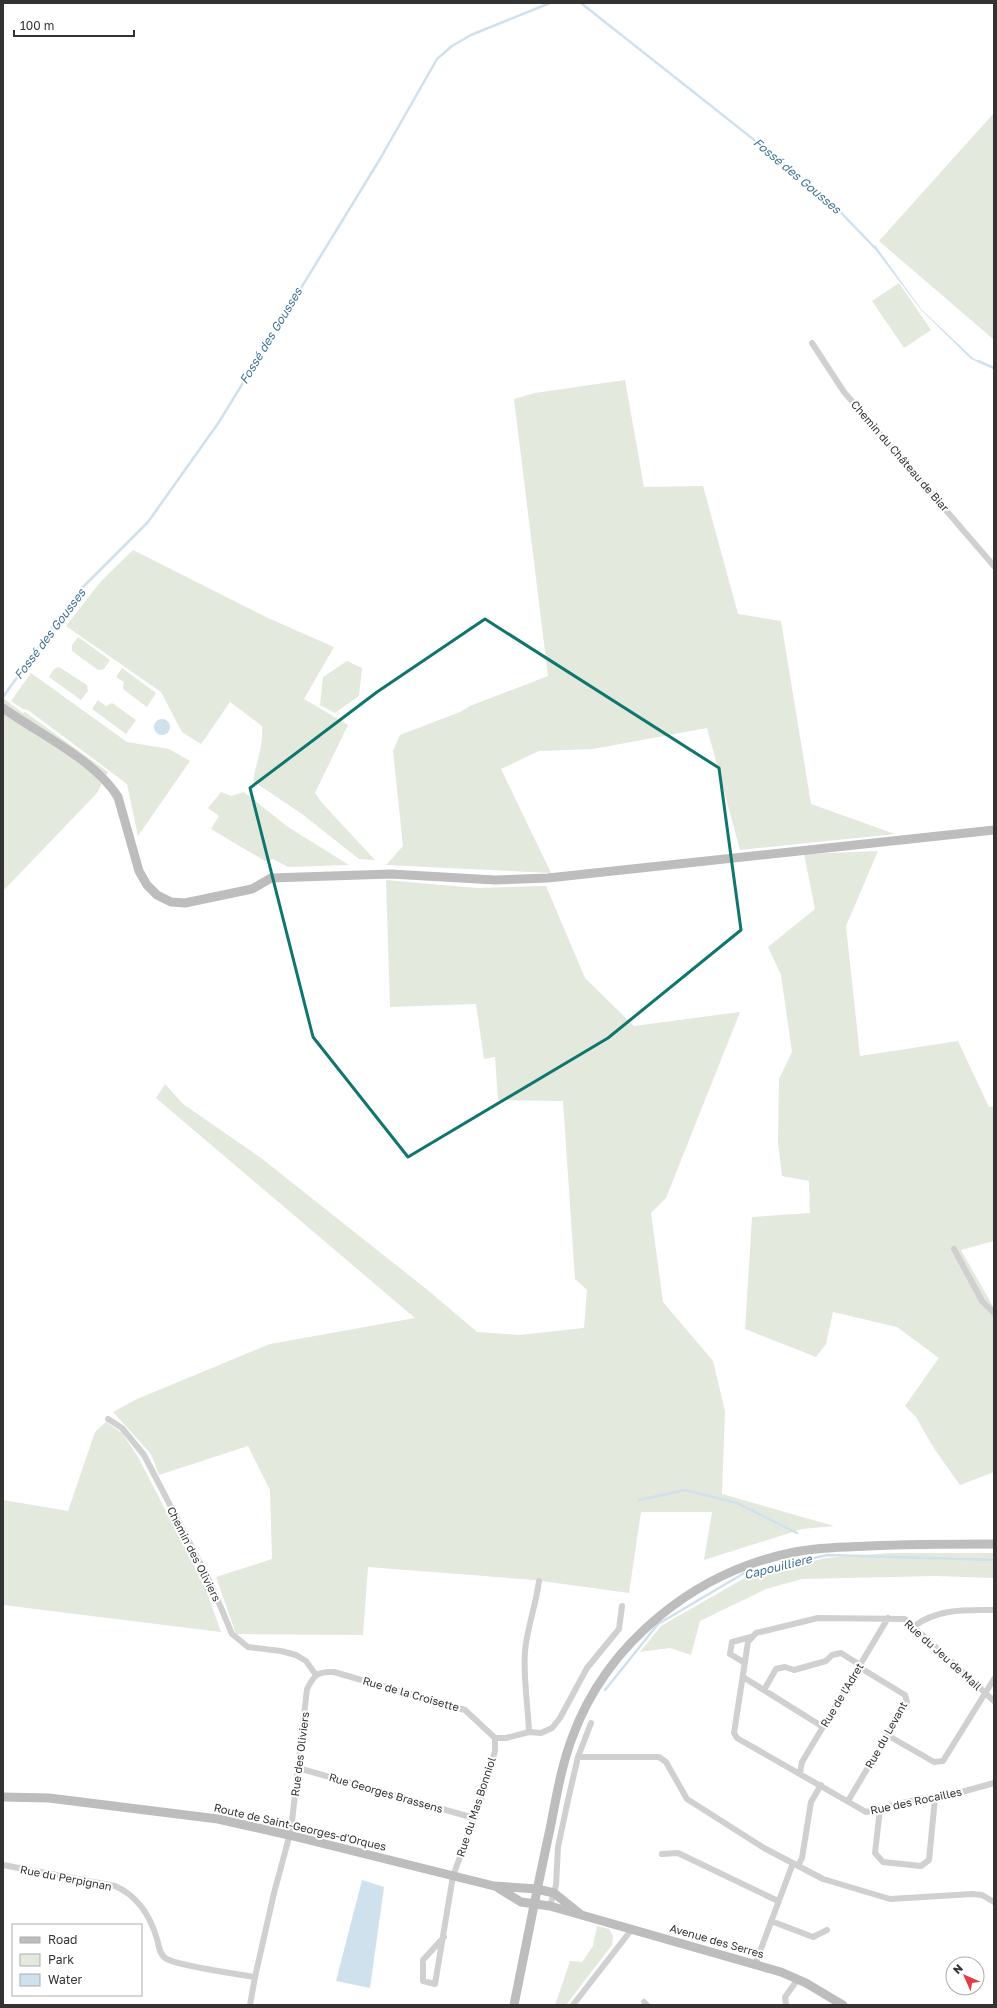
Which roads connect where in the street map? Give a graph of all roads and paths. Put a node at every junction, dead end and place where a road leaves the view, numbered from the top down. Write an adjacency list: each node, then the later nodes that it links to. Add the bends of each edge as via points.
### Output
1 (812, 342): 2 (street, Chemin du Château de Biar, via 844,392)
2 (994, 566)
3 (3, 708): 4 (street, via 89,766 111,786 118,797 139,871 157,895 171,902 185,903 252,889 271,878 391,874 495,880 548,878)
4 (994, 830)
5 (954, 1249): 6 (street, via 982,1302)
6 (994, 1313)
7 (108, 1419): 17 (street, Chemin des Oliviers, via 122,1428 144,1455 211,1584 232,1634 248,1647 296,1655 306,1661)
8 (994, 1544): 44 (street, via 900,1544 796,1551 767,1558 722,1575 692,1591 662,1612 600,1681 572,1738)
9 (539, 1581): 25 (street, via 525,1654)
10 (622, 1606): 25 (street, via 619,1629 587,1668 557,1723 547,1731)
11 (994, 1610): 13 (street, via 952,1610)
12 (888, 1618): 13 (street, Rue du Jeu de Mail, via 904,1619); 14 (street, Rue du Jeu de Mail, via 818,1618 761,1632); 16 (street, Rue de l'Adret)
13 (913, 1627): 21 (street, Rue du Jeu de Mail)
14 (751, 1637): 15 (street, Rue des Rocailles); 15 (street, Rue du Jeu de Mail, via 732,1642 730,1654)
15 (745, 1663): 18 (street, Rue des Rocailles)
16 (859, 1666): 20 (street, Rue du Levant, via 841,1653 832,1655 826,1661 794,1670 785,1667 776,1669); 24 (street, Rue de l'Adret); 26 (street, Rue du Levant, via 905,1695 907,1702)
17 (316, 1675): 27 (street, Rue de la Croisette, via 324,1671 334,1672 465,1710); 29 (street, Rue des Oliviers, via 307,1689)
18 (743, 1678): 20 (street); 30 (street, Rue des Rocailles, via 734,1733 737,1738)
19 (994, 1678): 21 (street)
20 (764, 1690): 24 (street)
21 (985, 1693): 22 (street, Rue du Jeu de Mail); 26 (street, via 943,1761 934,1762)
22 (994, 1701)
23 (591, 1723): 28 (street)
24 (823, 1727): 30 (street, Rue de l'Adret, via 802,1762)
25 (529, 1732): 27 (street)
26 (887, 1736): 35 (street, Rue du Levant)
27 (496, 1738): 37 (street, Rue du Mas Bonniol, via 493,1757)
28 (578, 1757): 41 (street, via 659,1757 666,1762 687,1799); 45 (street, via 558,1847)
29 (298, 1768): 37 (street, Rue Georges Brassens); 38 (street, Rue des Oliviers)
30 (800, 1773): 32 (street, Rue des Rocailles)
31 (994, 1783): 34 (street, Rue des Rocailles)
32 (821, 1785): 35 (street, Rue des Rocailles); 41 (street, via 811,1802 802,1858)
33 (3, 1797): 38 (street, Route de Saint-Georges-d'Orques, via 49,1798 218,1819)
34 (935, 1798): 36 (street, Rue des Rocailles, via 919,1799); 36 (street, via 929,1860 921,1866 883,1862 875,1852)
35 (848, 1801): 36 (street, Rue des Rocailles, via 866,1812)
36 (880, 1809)
37 (474, 1818): 42 (street, Rue du Mas Bonniol)
38 (289, 1835): 42 (street, Route de Saint-Georges-d'Orques); 56 (street)
39 (662, 1854): 46 (street, via 678,1853)
40 (3, 1865): 56 (street, Rue du Perpignan, via 125,1890 142,1905 161,1954 167,1959)
41 (795, 1865): 46 (street); 47 (street, via 823,1879 890,1899 972,1894)
42 (453, 1876): 43 (street, Route de Saint-Georges-d'Orques); 54 (street, Rue du Mas Bonniol)
43 (494, 1886): 44 (street, Route de Saint-Georges-d'Orques); 48 (street, Route de Saint-Georges-d'Orques, via 520,1902)
44 (537, 1889): 45 (street, Avenue des Serres); 48 (street)
45 (554, 1893): 49 (street); 50 (street, Avenue des Serres)
46 (778, 1901): 51 (street)
47 (994, 1902)
48 (534, 1904): 49 (street, Avenue des Serres); 60 (street)
49 (550, 1906): 50 (street, Avenue des Serres)
50 (580, 1914): 52 (street, Avenue des Serres)
51 (771, 1921): 53 (street, via 813,1937); 55 (street)
52 (632, 1929): 55 (street, Avenue des Serres); 61 (street)
53 (827, 1930)
54 (444, 1937): 54 (street, Rue du Mas Bonniol, via 435,1984 423,1982 423,1960)
55 (755, 1965): 57 (street, Avenue des Serres)
56 (254, 1977): 59 (street)
57 (798, 1979): 58 (street, Avenue des Serres); 62 (street, via 785,1997)
58 (831, 2002): 63 (street, Avenue des Serres)
59 (250, 2005)
60 (514, 2005)
61 (573, 2005)
62 (786, 2005)
63 (843, 2005)

